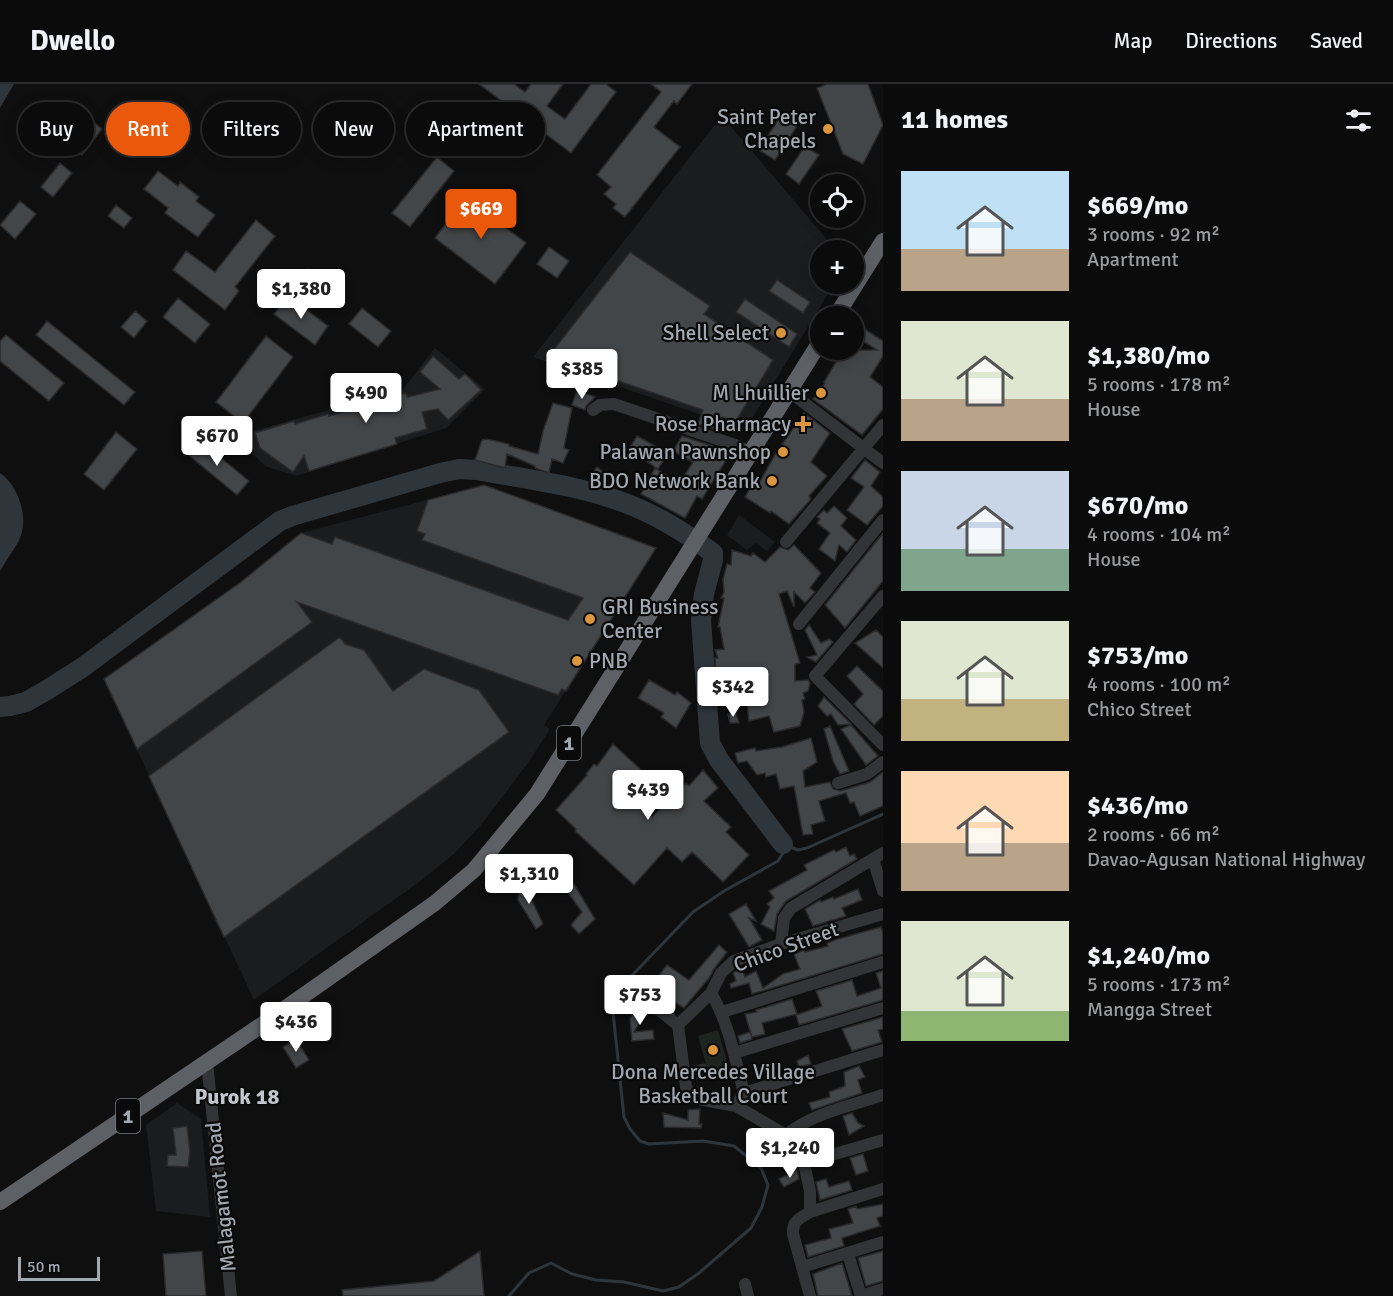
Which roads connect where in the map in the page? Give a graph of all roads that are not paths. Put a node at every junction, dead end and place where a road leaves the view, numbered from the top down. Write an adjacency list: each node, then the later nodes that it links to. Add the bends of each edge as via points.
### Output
1 (883, 241): 2 (highway)
2 (842, 306)
3 (810, 359): 4 (highway, 1)
4 (790, 392): 7 (street); 8 (highway, 1)
5 (593, 410): 8 (street, via 614,404)
6 (883, 425): 7 (street)
7 (865, 448): 9 (street); 11 (street)
8 (752, 453): 29 (highway, 1, via 537,794 474,870 435,903)
9 (883, 463)
10 (883, 520): 13 (street)
11 (786, 542)
12 (883, 596): 14 (street, via 815,676)
13 (799, 624)
14 (883, 746)
15 (883, 762): 16 (street, via 867,774)
16 (838, 783)
17 (878, 856): 18 (street); 20 (street, via 791,908 783,918)
18 (883, 891)
19 (883, 914): 20 (street, Chico Street)
20 (781, 944): 23 (street, Chico Street, via 734,961 721,973)
21 (883, 962): 25 (street)
22 (635, 991): 26 (street)
23 (711, 993): 25 (street); 26 (street, Chico Street)
24 (883, 1008): 28 (street)
25 (722, 1012): 28 (street)
26 (678, 1025): 32 (street, via 689,1093 699,1100)
27 (883, 1050): 30 (street)
28 (734, 1053): 30 (street)
29 (207, 1062): 37 (highway, 1); 43 (street, Malagamot Road)
30 (744, 1093): 32 (street)
31 (883, 1095): 33 (street, via 817,1117)
32 (736, 1106): 33 (street)
33 (786, 1135): 35 (street)
34 (883, 1140): 35 (street)
35 (804, 1163): 38 (street)
36 (883, 1190): 38 (street)
37 (0, 1202)
38 (810, 1212): 41 (street, via 792,1228)
39 (883, 1242): 40 (street)
40 (848, 1254): 41 (street); 45 (street)
41 (802, 1267): 44 (street)
42 (883, 1289): 45 (street)
43 (231, 1296)
44 (810, 1296)
45 (861, 1296)

